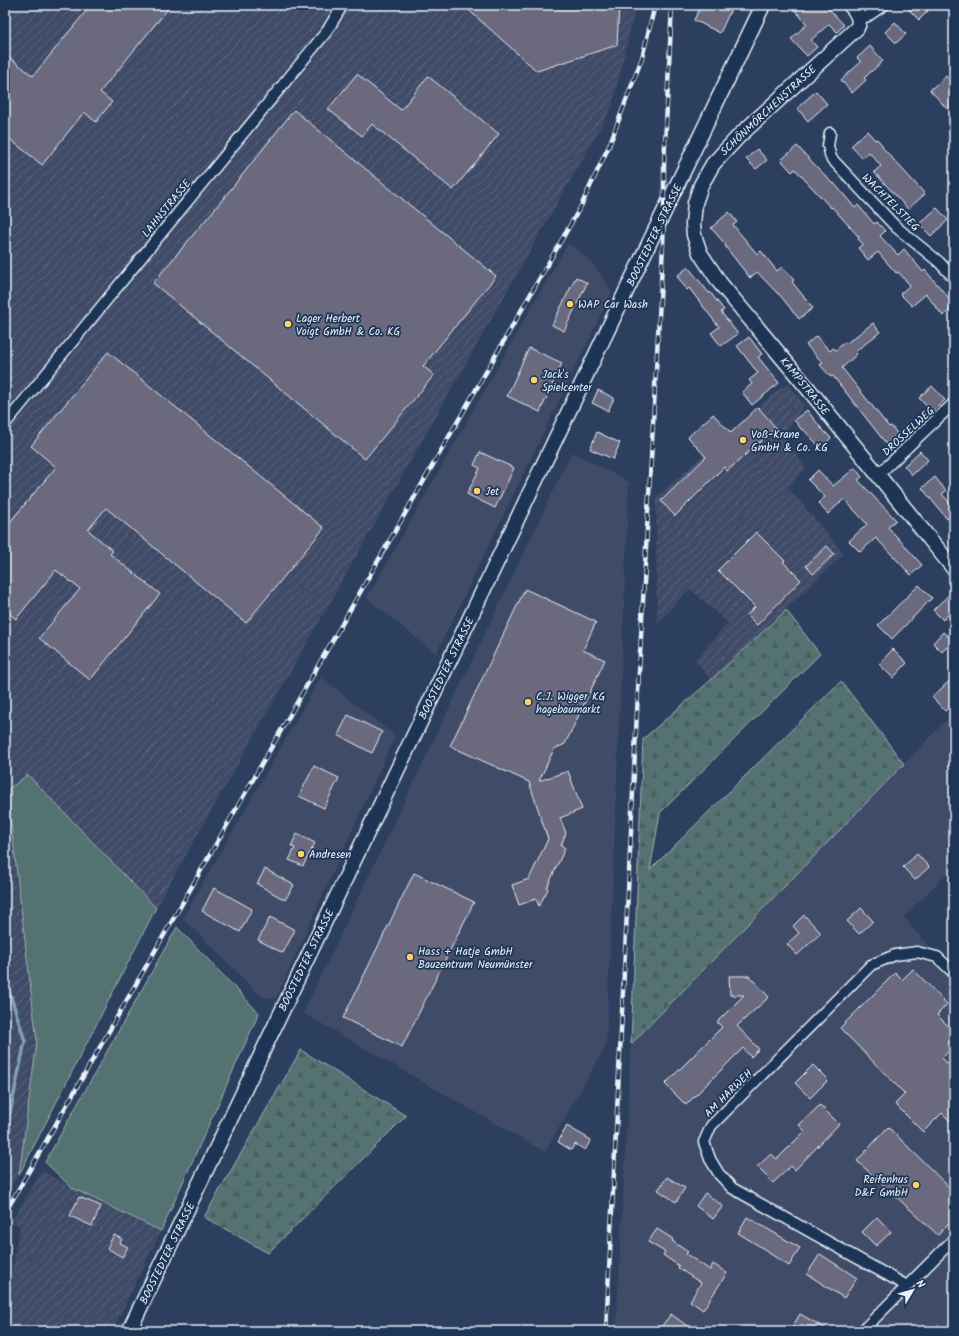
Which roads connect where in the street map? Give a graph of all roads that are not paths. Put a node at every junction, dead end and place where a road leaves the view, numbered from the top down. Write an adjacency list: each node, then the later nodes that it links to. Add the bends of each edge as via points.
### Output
1 (340, 5): 10 (street, LAHNSTRASSE, via 327,31)
2 (763, 5): 16 (street, BOOSTEDTER STRASSE)
3 (850, 5): 5 (street)
4 (884, 5): 5 (street)
5 (859, 19): 7 (street, SCHÖNMÖRCHENSTRASSE, via 857,28 722,153 709,169 701,185)
6 (830, 133): 8 (street, WACHTELSTIEG, via 828,146 831,158 896,227 939,262)
7 (693, 212): 11 (street, KAMPSTRASSE, via 696,243 707,265)
8 (954, 278)
9 (954, 403): 11 (street, DROSSELWEG)
10 (5, 424)
11 (878, 476): 12 (street, KAMPSTRASSE)
12 (954, 569)
13 (954, 973): 15 (street, AM HARWEH, via 937,957 917,952 895,955 871,965 711,1126 704,1142 719,1174 732,1188)
14 (954, 1239): 15 (street)
15 (907, 1286): 17 (street)
16 (129, 1331)
17 (862, 1331)

